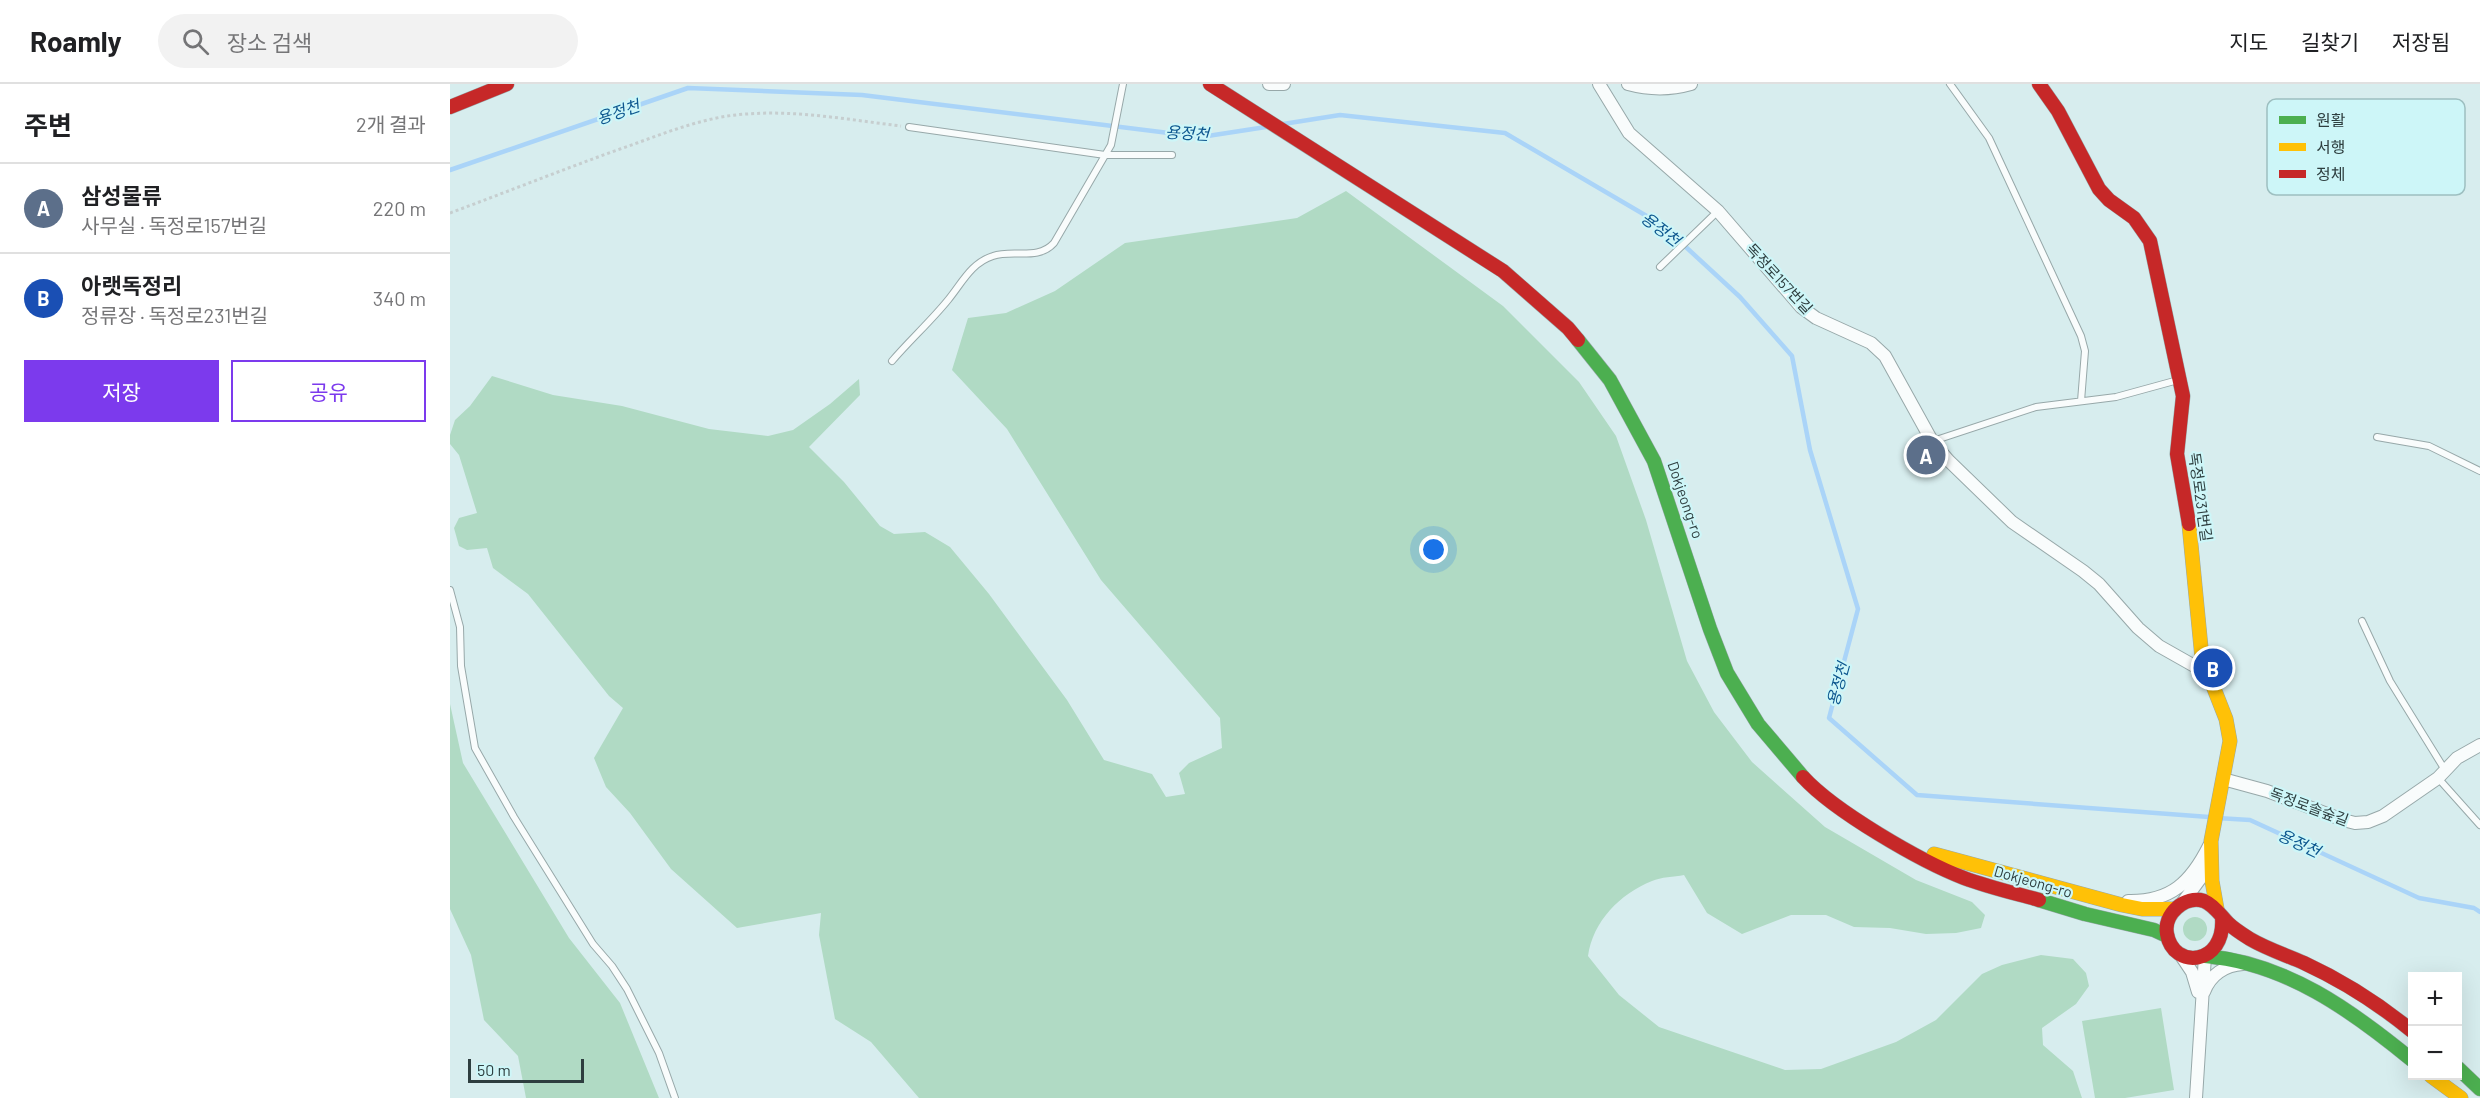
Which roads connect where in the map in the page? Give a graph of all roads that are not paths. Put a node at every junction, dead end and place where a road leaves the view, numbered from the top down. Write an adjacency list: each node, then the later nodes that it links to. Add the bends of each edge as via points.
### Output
1 (507, 84): 11 (street)
2 (1124, 84): 13 (lane, via 1111,145)
3 (1269, 84): 4 (street)
4 (1284, 84)
5 (1599, 84): 15 (street, 독정로157번길, via 1629,133)
6 (1628, 84): 7 (street, via 1657,89)
7 (1691, 84)
8 (1950, 84): 19 (lane, via 1989,138 2081,336 2085,365)
9 (2039, 84): 18 (street, 독정로231번길, via 2059,111 2099,190 2145,228)
10 (1214, 86): 30 (street, Dokjeong-ro, via 1503,271 1568,328 1610,380 1654,461 1710,629 1741,697 1777,749 1812,787 1850,816)
11 (450, 108)
12 (909, 127): 13 (lane)
13 (1105, 155): 14 (lane); 17 (lane, via 1048,250 992,256 974,268)
14 (1172, 155)
15 (1718, 212): 16 (lane); 21 (street, 독정로157번길, via 1801,307 1871,343 1885,356)
16 (1660, 267)
17 (892, 361)
18 (2179, 380): 19 (lane); 25 (street, 독정로231번길, via 2183,396 2177,454)
19 (2081, 401): 21 (lane, via 2036,406)
20 (2377, 437): 22 (lane, via 2429,446)
21 (1932, 441): 25 (street, 독정로157번길, via 2012,522 2083,570 2159,646)
22 (2480, 471)
23 (450, 590): 45 (lane, via 460,627 461,666 478,754 593,944 627,989 659,1053)
24 (2362, 621): 27 (lane)
25 (2205, 672): 28 (street, 독정로231번길, via 2229,729)
26 (2480, 745): 27 (street, 독정로솔숲길, via 2457,758)
27 (2442, 774): 28 (street, 독정로솔숲길, via 2383,816 2355,823); 29 (lane)
28 (2223, 779): 31 (street, 독정로231번길)
29 (2480, 825)
30 (1895, 842): 32 (street, Dokjeong-ro); 35 (street, Dokjeong-ro, via 1984,885)
31 (2211, 842): 32 (street, via 2194,874 2170,892 2136,901); 33 (street, via 2200,879); 34 (street, 독정로231번길, via 2210,874)
32 (2097, 899): 33 (street, Dokjeong-ro, via 2142,909)
33 (2178, 906): 34 (street, via 2201,900); 35 (street, via 2167,926)
34 (2220, 913): 37 (street, via 2224,936); 40 (street, via 2254,941 2359,992)
35 (2167, 936): 36 (street)
36 (2178, 952): 37 (street, via 2196,958); 39 (street, via 2192,972)
37 (2205, 956): 38 (street, via 2238,958); 39 (street)
38 (2257, 964): 39 (street, via 2229,966 2218,972 2205,988); 41 (street, via 2331,1000)
39 (2200, 1005): 46 (street)
40 (2408, 1028)
41 (2408, 1056)
42 (2462, 1073): 44 (street)
43 (2436, 1080): 47 (street)
44 (2480, 1089)
45 (675, 1098)
46 (2196, 1098)
47 (2461, 1098)

